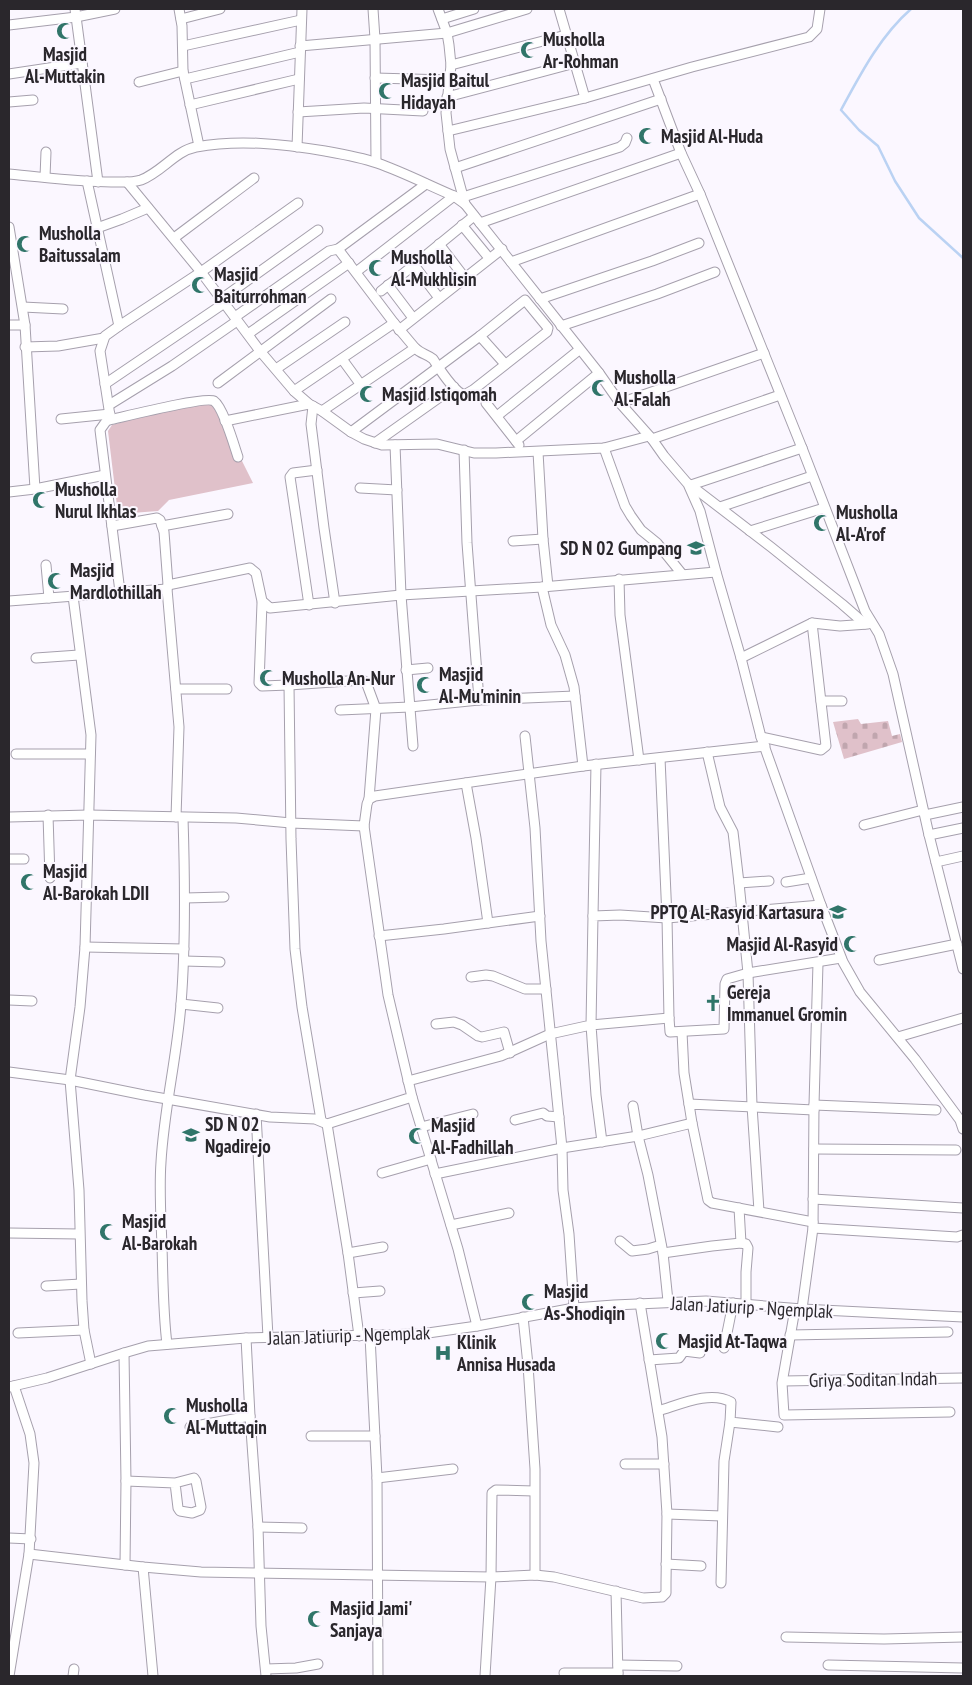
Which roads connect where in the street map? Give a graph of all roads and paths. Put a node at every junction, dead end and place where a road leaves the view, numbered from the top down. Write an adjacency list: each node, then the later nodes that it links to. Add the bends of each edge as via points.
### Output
1 (115, 9): 11 (street)
2 (179, 9): 12 (street)
3 (220, 9): 12 (street)
4 (302, 9): 14 (street)
5 (374, 9): 18 (street)
6 (438, 9): 13 (street)
7 (474, 9): 13 (street)
8 (528, 9): 16 (street)
9 (559, 9): 17 (street)
10 (820, 9): 28 (street, via 817,29 810,37)
11 (75, 13): 15 (street); 21 (street)
12 (181, 19): 19 (street)
13 (442, 19): 16 (street)
14 (301, 20): 19 (street); 20 (street)
15 (9, 26)
16 (448, 33): 18 (street); 23 (street)
17 (566, 34): 22 (street); 23 (street)
18 (375, 39): 20 (street); 26 (street)
19 (183, 46): 25 (street)
20 (300, 49): 25 (street); 27 (street)
21 (82, 63): 24 (street); 52 (street)
22 (575, 63): 31 (street); 32 (street)
23 (451, 65): 29 (street)
24 (9, 74)
25 (184, 75): 30 (street); 36 (street)
26 (375, 78): 29 (street); 37 (street)
27 (299, 79): 36 (street); 39 (street)
28 (653, 79): 32 (street); 33 (street)
29 (448, 80): 31 (street)
30 (139, 82)
31 (447, 98): 40 (street)
32 (585, 98): 40 (street)
33 (660, 99): 45 (street); 47 (street)
34 (33, 100): 35 (street)
35 (9, 102)
36 (190, 105): 42 (street)
37 (376, 109): 38 (street); 39 (street); 46 (street)
38 (423, 111)
39 (298, 112): 43 (street)
40 (448, 131): 47 (street)
41 (626, 138): 57 (street, via 620,147)
42 (199, 146): 43 (street, via 240,142); 53 (street, via 182,152 148,177)
43 (297, 147): 46 (street)
44 (46, 152): 49 (street)
45 (681, 153): 55 (street); 60 (street)
46 (376, 162): 54 (street)
47 (455, 168): 57 (street)
48 (9, 174): 49 (street)
49 (46, 177): 51 (street)
50 (254, 178): 65 (street)
51 (87, 181): 52 (street); 63 (street)
52 (98, 182): 53 (street)
53 (128, 182): 59 (street)
54 (426, 184): 56 (street); 68 (street)
55 (700, 194): 71 (street); 101 (street)
56 (454, 196): 57 (street); 76 (street)
57 (464, 200): 60 (street)
58 (298, 203): 75 (street)
59 (148, 208): 63 (street); 65 (street)
60 (477, 219): 61 (street); 69 (street)
61 (462, 224): 67 (street); 70 (street)
62 (9, 227): 74 (street)
63 (97, 228): 91 (street)
64 (318, 230): 81 (street)
65 (174, 238): 75 (street)
66 (699, 243): 82 (street)
67 (439, 244): 73 (street); 78 (street)
68 (338, 249): 72 (street); 87 (street, via 329,251)
69 (502, 249): 70 (street); 71 (street)
70 (489, 258): 78 (street)
71 (511, 262): 82 (street)
72 (348, 263): 76 (street); 94 (street)
73 (414, 265): 79 (street); 86 (street, via 385,288)
74 (13, 271): 83 (street)
75 (201, 272): 81 (street); 91 (street)
76 (356, 272): 92 (street)
77 (715, 272): 93 (street)
78 (465, 278): 79 (street)
79 (439, 298): 86 (street)
80 (331, 300): 100 (street)
81 (222, 302): 87 (street); 108 (street)
82 (543, 303): 85 (street); 93 (street)
83 (23, 307): 84 (street); 90 (street)
84 (63, 310)
85 (536, 313): 95 (street, via 523,301); 103 (street, via 548,328 547,332)
86 (414, 318): 92 (street)
87 (236, 319): 94 (street); 117 (street)
88 (345, 322): 105 (street)
89 (9, 325): 90 (street)
90 (25, 326): 97 (street)
91 (119, 326): 96 (street)
92 (396, 326): 98 (street); 102 (street)
93 (561, 326): 99 (street)
94 (248, 334): 100 (street)
95 (480, 336): 103 (street); 104 (street)
96 (104, 338): 97 (street, via 58,346); 108 (street, via 100,351)
97 (26, 347): 137 (street)
98 (415, 348): 104 (street, via 433,358); 109 (street)
99 (579, 350): 106 (street); 118 (street)
100 (260, 351): 105 (street); 107 (street)
101 (764, 352): 112 (street); 114 (street)
102 (342, 359): 109 (street); 111 (street)
103 (505, 364): 110 (street, via 467,394 460,394)
104 (439, 368): 110 (street); 121 (street)
105 (276, 369): 111 (street)
106 (599, 373): 114 (street); 123 (street)
107 (218, 383)
108 (105, 384): 117 (street)
109 (361, 385): 116 (street)
110 (454, 387): 124 (street)
111 (294, 392): 115 (street)
112 (780, 395): 122 (street); 127 (street)
113 (486, 403): 118 (street)
114 (620, 403): 122 (street)
115 (311, 405): 116 (street); 120 (street); 132 (street)
116 (322, 411): 121 (street)
117 (109, 413): 119 (street); 120 (street, via 207,399 215,402); 133 (street, via 100,430)
118 (497, 416): 123 (street)
119 (60, 419)
120 (225, 421): 131 (street)
121 (351, 432): 124 (street)
122 (650, 437): 126 (street); 135 (street)
123 (516, 441): 129 (street)
124 (375, 443): 125 (street)
125 (395, 445): 128 (street, via 437,444); 138 (street)
126 (604, 448): 130 (street); 150 (street, via 631,516)
127 (802, 448): 134 (street); 135 (street)
128 (464, 450): 129 (street, via 474,453); 155 (street)
129 (524, 452): 130 (street)
130 (538, 452): 146 (street)
131 (238, 457)
132 (317, 470): 160 (street); 162 (street, via 290,476)
133 (106, 475): 137 (street); 143 (street)
134 (812, 476): 140 (street); 141 (street)
135 (690, 485): 140 (street); 149 (street)
136 (360, 488): 138 (street)
137 (35, 489): 139 (street)
138 (397, 490): 157 (street)
139 (9, 492)
140 (720, 507): 145 (street)
141 (824, 508): 145 (street); 164 (street)
142 (228, 514): 144 (street)
143 (112, 526): 144 (street, via 157,518); 154 (street)
144 (162, 526): 153 (street)
145 (750, 531): 164 (street)
146 (543, 539): 147 (street); 152 (street)
147 (514, 541)
148 (46, 565): 158 (street)
149 (716, 572): 150 (street); 167 (street)
150 (682, 574): 151 (street)
151 (619, 579): 152 (street); 188 (street, via 620,615)
152 (545, 586): 155 (street); 173 (street, via 550,625 565,655)
153 (168, 587): 154 (street); 161 (street, via 250,568 256,573); 171 (street)
154 (120, 592): 156 (street)
155 (470, 592): 157 (street); 174 (street)
156 (73, 596): 158 (street); 165 (street)
157 (401, 596): 160 (street); 169 (street)
158 (49, 598): 159 (street)
159 (9, 601)
160 (335, 602): 162 (street)
161 (262, 603): 162 (street, via 270,608); 170 (street, via 260,683 262,686)
162 (309, 605)
163 (812, 623): 164 (street, via 829,626); 167 (street); 175 (street)
164 (869, 624): 195 (street, via 880,639 892,674)
165 (80, 655): 166 (street); 186 (street, via 91,734)
166 (36, 658)
167 (741, 658): 181 (street)
168 (428, 668): 169 (street)
169 (406, 670): 177 (street)
170 (288, 685): 178 (street, via 364,680); 200 (street)
171 (176, 689): 172 (street); 199 (street)
172 (227, 689)
173 (575, 696): 174 (street); 190 (street)
174 (480, 700): 177 (street)
175 (821, 701): 176 (street); 181 (street, via 824,748 812,749)
176 (842, 701)
177 (410, 707): 178 (street); 182 (street)
178 (376, 709): 179 (street); 193 (street)
179 (340, 710)
180 (525, 736): 191 (street)
181 (761, 736): 183 (street)
182 (413, 746)
183 (765, 746): 184 (street); 210 (street)
184 (707, 752): 187 (street); 213 (street, via 720,807 733,832)
185 (16, 754): 186 (street)
186 (90, 754): 196 (street)
187 (660, 758): 188 (street); 220 (street)
188 (639, 760): 189 (street)
189 (596, 764): 190 (street); 219 (street)
190 (583, 766): 191 (street)
191 (529, 774): 192 (street); 218 (street)
192 (466, 783): 193 (street); 221 (street)
193 (369, 799): 202 (street)
194 (963, 807): 195 (street)
195 (924, 812): 201 (street); 204 (street)
196 (89, 814): 197 (street); 199 (street); 224 (street)
197 (48, 815): 198 (street); 209 (street)
198 (9, 816)
199 (179, 817): 200 (street); 215 (street)
200 (291, 823): 202 (street); 261 (street, via 295,949 302,1007)
201 (864, 825)
202 (364, 826): 222 (street)
203 (963, 828): 204 (street)
204 (929, 835): 208 (street)
205 (963, 856): 208 (street)
206 (9, 859): 207 (street)
207 (24, 859)
208 (936, 862): 223 (street)
209 (50, 878)
210 (811, 878): 212 (street); 216 (street)
211 (769, 881): 213 (street)
212 (786, 882)
213 (739, 883): 217 (street)
214 (224, 897): 215 (street)
215 (185, 898): 225 (street)
216 (818, 905): 217 (street); 226 (street)
217 (741, 912): 220 (street); 232 (street)
218 (540, 916): 221 (street); 234 (street)
219 (593, 916): 220 (street); 242 (street)
220 (667, 918): 239 (street)
221 (488, 923): 222 (street)
222 (379, 936): 249 (street, via 388,995)
223 (957, 944): 227 (street); 231 (street)
224 (85, 948): 225 (street); 248 (street)
225 (184, 949): 228 (street)
226 (838, 958): 230 (street); 245 (street, via 856,987)
227 (879, 960)
228 (184, 961): 229 (street); 237 (street)
229 (220, 962)
230 (818, 962): 232 (street); 255 (street)
231 (963, 969)
232 (748, 973): 243 (street, via 725,980 724,1029); 254 (street)
233 (471, 976): 234 (street, via 493,976 525,989)
234 (546, 989): 244 (street)
235 (9, 1000): 236 (street)
236 (32, 1001)
237 (181, 1004): 238 (street); 251 (street)
238 (218, 1008)
239 (669, 1018): 242 (street); 243 (street, via 670,1032)
240 (963, 1018): 245 (street)
241 (436, 1024): 246 (street, via 454,1022 482,1037 504,1032)
242 (591, 1025): 244 (street); 266 (street)
243 (682, 1032): 252 (street)
244 (550, 1034): 246 (street); 259 (street)
245 (898, 1036): 264 (street)
246 (510, 1053): 249 (street)
247 (9, 1072): 248 (street)
248 (70, 1080): 251 (street); 281 (street, via 79,1190)
249 (408, 1081): 250 (street)
250 (412, 1096): 261 (street); 263 (street)
251 (168, 1100): 257 (street); 309 (street, via 160,1203)
252 (689, 1104): 254 (street); 262 (street)
253 (633, 1106): 265 (street)
254 (752, 1106): 255 (street); 276 (street)
255 (814, 1107): 256 (street); 268 (street)
256 (936, 1110)
257 (256, 1114): 261 (street); 307 (street)
258 (473, 1114): 263 (street)
259 (559, 1117): 260 (street, via 542,1113); 267 (street)
260 (515, 1120)
261 (324, 1122): 287 (street)
262 (692, 1123): 265 (street); 274 (street, via 708,1200)
263 (421, 1127): 270 (street)
264 (963, 1128)
265 (638, 1136): 266 (street); 286 (street)
266 (602, 1142): 267 (street)
267 (562, 1148): 272 (street); 296 (street)
268 (814, 1149): 269 (street); 273 (street)
269 (956, 1150)
270 (431, 1159): 271 (street); 272 (street)
271 (382, 1172)
272 (435, 1174): 278 (street)
273 (814, 1199): 275 (street); 279 (street)
274 (739, 1208): 276 (street); 284 (street)
275 (963, 1208)
276 (759, 1211): 279 (street)
277 (509, 1213): 278 (street)
278 (451, 1225): 300 (street)
279 (813, 1225): 282 (street); 297 (street)
280 (9, 1233): 281 (street)
281 (79, 1234): 288 (street)
282 (963, 1235)
283 (620, 1241): 286 (street, via 632,1251)
284 (741, 1243): 286 (street); 295 (street, via 748,1248)
285 (383, 1247): 287 (street)
286 (662, 1249): 292 (street)
287 (348, 1253): 291 (street)
288 (81, 1284): 289 (street); 301 (street)
289 (46, 1286)
290 (380, 1290): 291 (street)
291 (353, 1293): 305 (street)
292 (668, 1301): 293 (street, Jalan Jatiurip - Ngemplak); 294 (street, Jalan Jatiurip - Ngemplak)
293 (640, 1303): 296 (street, Jalan Jatiurip - Ngemplak); 313 (street)
294 (733, 1303): 295 (street, Jalan Jatiurip - Ngemplak); 310 (street)
295 (746, 1304): 297 (street, Jalan Jatiurip - Ngemplak)
296 (574, 1308): 298 (street, Jalan Jatiurip - Ngemplak)
297 (799, 1309): 299 (street, Jalan Jatiurip - Ngemplak); 304 (street)
298 (523, 1317): 300 (street, Jalan Jatiurip - Ngemplak); 332 (street)
299 (963, 1317)
300 (477, 1326): 306 (street, Jalan Jatiurip - Ngemplak, via 421,1334)
301 (84, 1330): 303 (street); 314 (street)
302 (948, 1332): 304 (street)
303 (18, 1333)
304 (790, 1335): 316 (street)
305 (359, 1336): 306 (street, Jalan Jatiurip - Ngemplak); 307 (street, Jalan Jatiurip - Ngemplak)
306 (370, 1336): 325 (street)
307 (268, 1337): 308 (street, Jalan Jatiurip - Ngemplak)
308 (246, 1338): 309 (street, Jalan Jatiurip - Ngemplak); 320 (street)
309 (167, 1344): 312 (street, Jalan Jatiurip - Ngemplak)
310 (724, 1348)
311 (700, 1352): 313 (street, via 687,1350 680,1358)
312 (124, 1353): 314 (street, Jalan Jatiurip - Ngemplak); 330 (street)
313 (649, 1360): 318 (street)
314 (91, 1364): 317 (street, Jalan Jatiurip - Ngemplak)
315 (963, 1378): 316 (street, Griya Soditan Indah)
316 (783, 1381): 319 (street, via 784,1415)
317 (12, 1387): 338 (street, via 34,1453)
318 (658, 1411): 321 (street, via 716,1397 731,1402); 327 (street)
319 (950, 1412)
320 (250, 1416): 322 (street); 335 (street)
321 (730, 1422): 323 (street); 334 (street, via 724,1461)
322 (190, 1427)
323 (778, 1428)
324 (311, 1436): 325 (street)
325 (376, 1436): 329 (street)
326 (625, 1464): 327 (street)
327 (664, 1464): 333 (street)
328 (453, 1469): 329 (street)
329 (377, 1478): 345 (street)
330 (126, 1481): 331 (street); 341 (street)
331 (175, 1483)
332 (534, 1491): 346 (street); 347 (street, via 496,1490 492,1493)
333 (667, 1514): 334 (street); 340 (street)
334 (722, 1516): 348 (street)
335 (258, 1527): 336 (street); 344 (street)
336 (302, 1528)
337 (9, 1538): 338 (street)
338 (31, 1539): 339 (street)
339 (29, 1554): 341 (street); 350 (street)
340 (666, 1564): 342 (street); 349 (street, via 666,1593 662,1597 650,1599)
341 (125, 1565): 343 (street)
342 (700, 1566)
343 (142, 1567): 344 (street); 363 (street)
344 (258, 1573): 345 (street); 360 (street)
345 (378, 1575): 347 (street); 364 (street)
346 (535, 1575): 347 (street); 349 (street)
347 (491, 1578): 365 (street)
348 (721, 1582)
349 (616, 1591): 357 (street)
350 (13, 1615): 362 (street)
351 (786, 1637): 352 (street)
352 (963, 1637)
353 (318, 1664): 360 (street)
354 (828, 1665): 358 (street)
355 (676, 1666): 357 (street)
356 (963, 1668): 359 (street)
357 (618, 1671): 361 (street)
358 (863, 1671): 359 (street)
359 (886, 1672)
360 (266, 1673)
361 (564, 1673)
362 (9, 1676)
363 (153, 1676)
364 (378, 1676)
365 (485, 1676)

